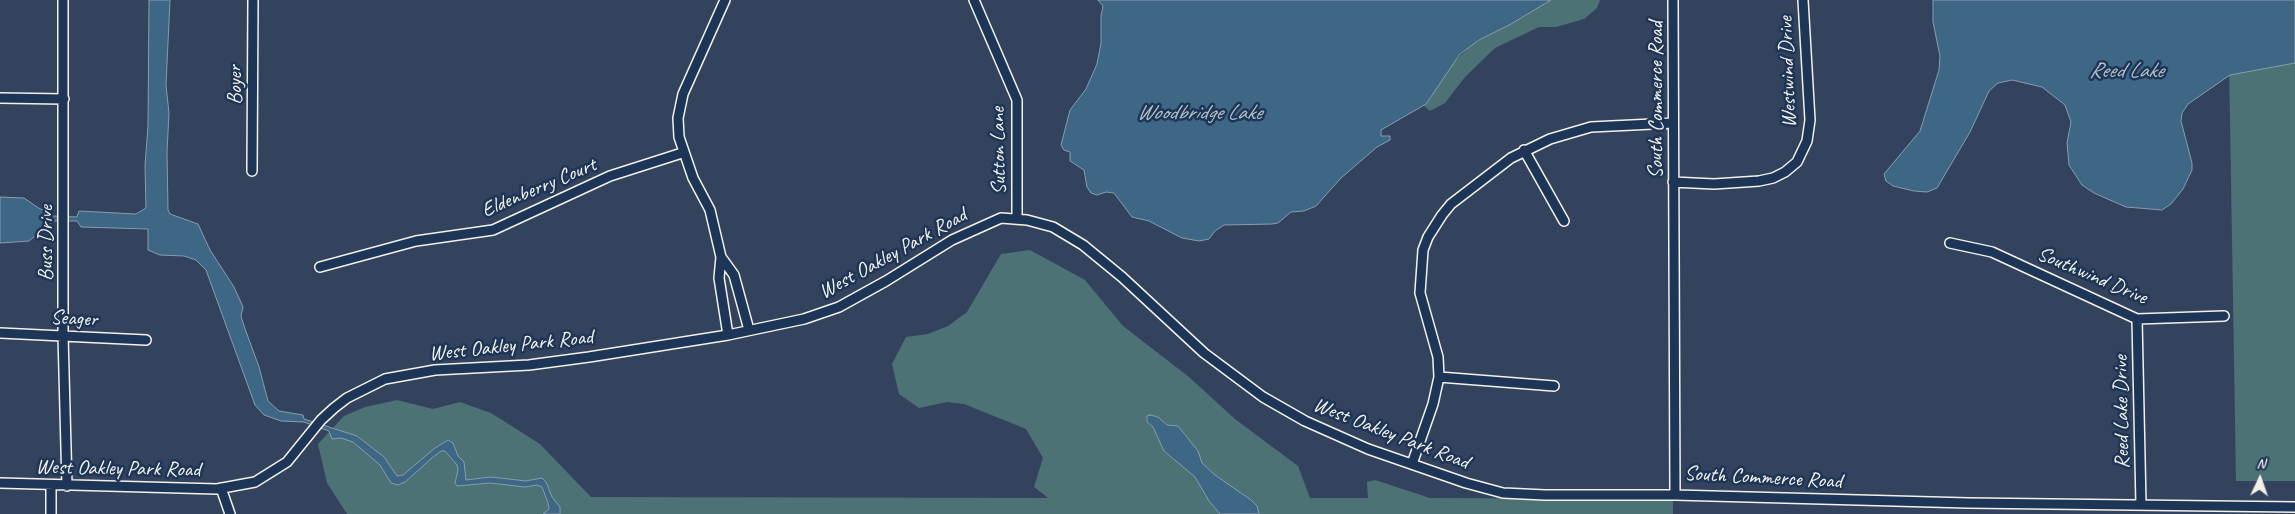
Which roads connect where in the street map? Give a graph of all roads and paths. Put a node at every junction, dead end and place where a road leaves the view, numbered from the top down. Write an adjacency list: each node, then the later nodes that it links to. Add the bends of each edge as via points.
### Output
1 (63, 0): 8 (street, Buss Drive)
2 (253, 0): 12 (street, Boyer)
3 (725, 0): 11 (street, via 683,94 678,118)
4 (974, 0): 14 (street, Sutton Lane, via 1017,100)
5 (1673, 0): 9 (street, South Commerce Road)
6 (1803, 0): 13 (street, Westwind Drive, via 1810,120 1807,141 1797,162 1773,178 1759,181)
7 (0, 98): 8 (street)
8 (64, 99): 23 (street, Buss Drive)
9 (1673, 123): 10 (street, via 1591,127); 13 (street, South Commerce Road)
10 (1524, 150): 15 (street); 26 (street, via 1451,204 1428,237 1420,293 1438,358)
11 (682, 153): 17 (street, via 710,210); 18 (street, Eldenberry Court, via 610,176 492,230 416,241)
12 (252, 171)
13 (1673, 182): 33 (street, South Commerce Road)
14 (1018, 219): 21 (street, West Oakley Park Road, via 1001,218 977,227 839,307 804,319); 28 (street, West Oakley Park Road, via 1052,227 1083,245 1204,353 1263,397 1305,421)
15 (1564, 221)
16 (1950, 242): 20 (street, Southwind Drive, via 1992,252)
17 (721, 257): 21 (street, via 734,275); 24 (street, via 719,278)
18 (320, 267)
19 (2224, 316): 20 (street, Southwind Drive)
20 (2137, 319): 34 (street, Reed Lake Drive)
21 (748, 330): 24 (street, West Oakley Park Road)
22 (0, 333): 23 (street, Seager)
23 (63, 335): 25 (street, Seager); 31 (street, Buss Drive)
24 (728, 335): 32 (street, West Oakley Park Road, via 589,357 435,370 385,379 334,408 287,462 255,482)
25 (146, 340)
26 (1439, 377): 27 (street); 28 (street)
27 (1554, 386)
28 (1412, 464): 33 (street, West Oakley Park Road, via 1503,493)
29 (0, 483): 30 (street, West Oakley Park Road)
30 (51, 485): 31 (street, West Oakley Park Road); 37 (street)
31 (67, 486): 32 (street, West Oakley Park Road)
32 (221, 488): 38 (street)
33 (1675, 495): 34 (street, South Commerce Road, via 1830,501)
34 (2141, 505): 36 (street, South Commerce Road)
35 (2295, 507): 36 (street, South Commerce Road)
36 (2242, 510)
37 (51, 514)
38 (230, 514)

